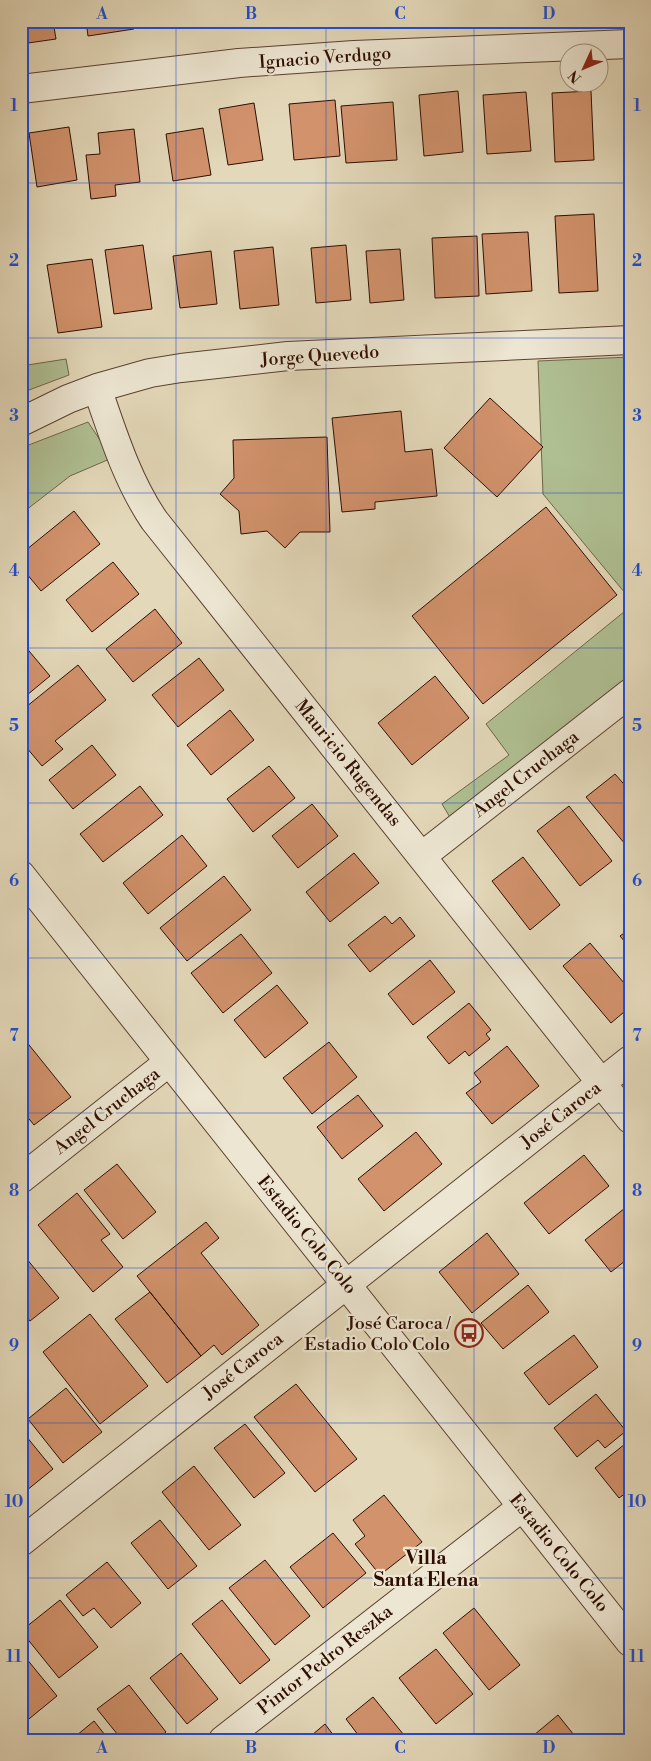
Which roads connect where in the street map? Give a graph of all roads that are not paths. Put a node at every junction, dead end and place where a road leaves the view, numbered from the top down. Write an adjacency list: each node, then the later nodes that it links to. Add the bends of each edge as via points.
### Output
1 (630, 44): 2 (street, Ignacio Verdugo, via 238,63)
2 (21, 89)
3 (630, 340): 4 (street, Jorge Quevedo, via 288,356 150,373)
4 (97, 388): 5 (street, Jorge Quevedo); 7 (street, Mauricio Rugendas, via 126,470 150,514)
5 (21, 422)
6 (630, 693): 7 (street, Angel Cruchaga)
7 (422, 856): 11 (street, Mauricio Rugendas)
8 (21, 875): 10 (street, Estadio Colo Colo)
9 (630, 1060): 11 (street, José Caroca)
10 (169, 1062): 13 (street, Angel Cruchaga); 14 (street, Estadio Colo Colo)
11 (601, 1083): 12 (street, Mauricio Rugendas); 14 (street, José Caroca)
12 (630, 1119)
13 (21, 1179)
14 (346, 1285): 15 (street, Estadio Colo Colo); 16 (street, José Caroca)
15 (522, 1507): 17 (street, Estadio Colo Colo); 18 (street, Pintor Pedro Reszka)
16 (21, 1542)
17 (630, 1642)
18 (223, 1740)

